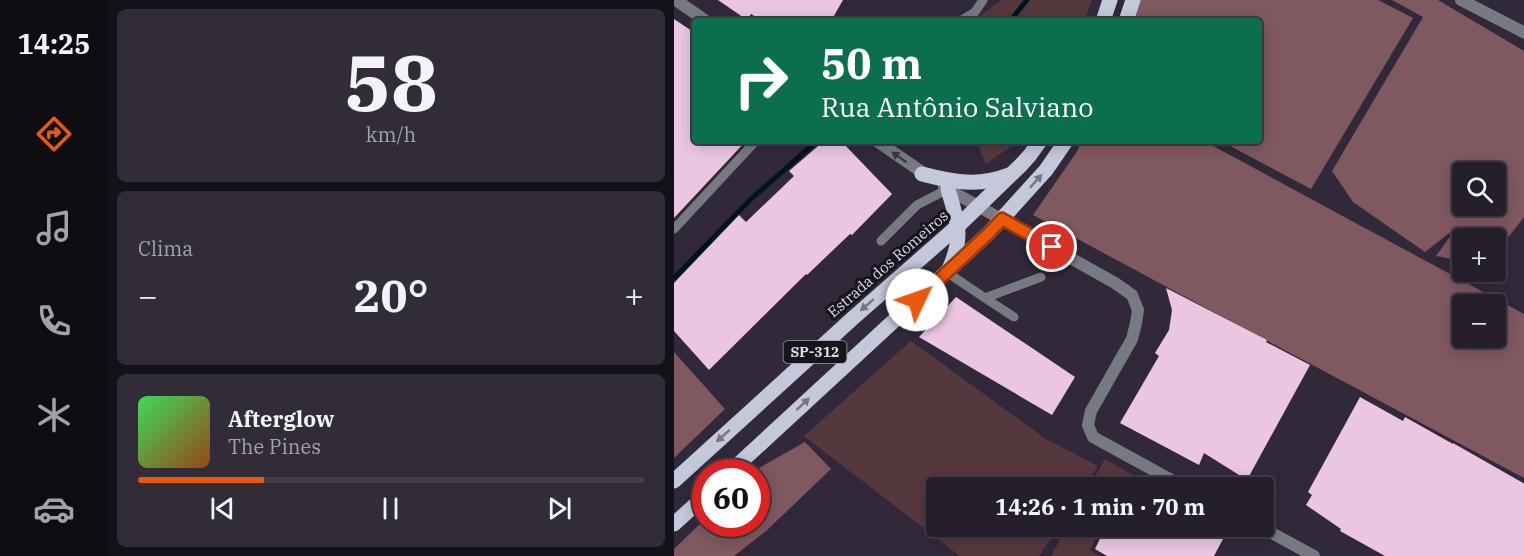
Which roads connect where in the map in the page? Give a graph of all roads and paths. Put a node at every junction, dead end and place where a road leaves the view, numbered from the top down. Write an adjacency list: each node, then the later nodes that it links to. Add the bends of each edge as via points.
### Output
1 (676, 0): 6 (street)
2 (983, 0): 7 (lane)
3 (1110, 0): 8 (main road)
4 (1133, 0): 9 (main road)
5 (1461, 0): 10 (street)
6 (702, 18)
7 (965, 18)
8 (1104, 18)
9 (1127, 18)
10 (1524, 33)
11 (753, 144): 21 (lane)
12 (881, 144): 15 (street, one-way to 12)
13 (1038, 144): 16 (main road, Estrada dos Romeiros / SP-312)
14 (1064, 144): 19 (main road, SP-312, one-way to 14)
15 (922, 174): 16 (main road, via 977,183); 17 (street)
16 (1012, 174): 18 (main road, Estrada dos Romeiros / SP-312)
17 (948, 189): 18 (street); 20 (main road); 22 (lane, via 917,205)
18 (979, 206): 19 (street); 20 (main road, Estrada dos Romeiros / SP-312)
19 (1002, 219): 23 (main road, SP-312); 28 (street, via 1132,295 1138,310 1132,339 1091,411 1088,425 1093,437)
20 (959, 225): 23 (main road, via 956,252); 29 (main road, Estrada dos Romeiros / SP-312, one-way to 29)
21 (674, 229)
22 (881, 241)
23 (947, 273): 25 (lane); 27 (main road, SP-312, one-way to 23)
24 (1041, 277): 25 (lane)
25 (985, 298): 26 (lane)
26 (1014, 317)
27 (744, 459)
28 (1166, 477)
29 (674, 481)
30 (692, 508): 31 (main road)
31 (674, 524)
32 (1274, 534): 33 (street)
33 (1314, 556)

